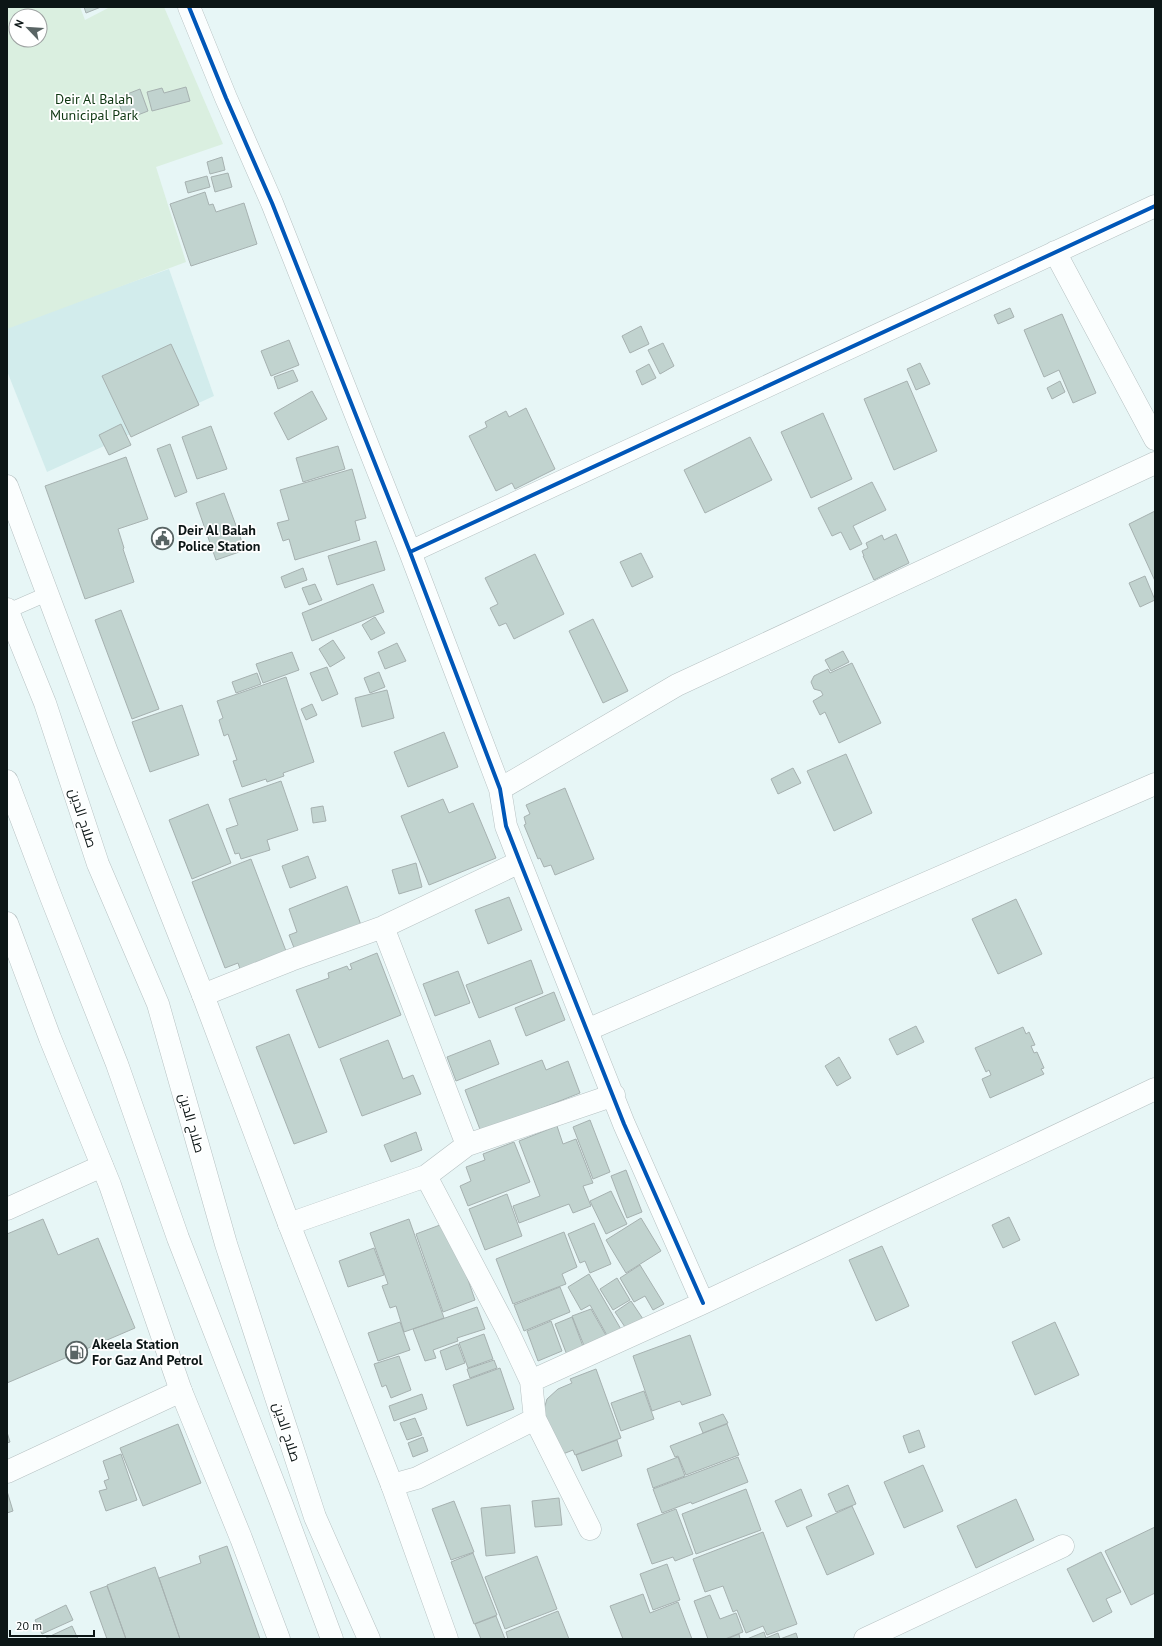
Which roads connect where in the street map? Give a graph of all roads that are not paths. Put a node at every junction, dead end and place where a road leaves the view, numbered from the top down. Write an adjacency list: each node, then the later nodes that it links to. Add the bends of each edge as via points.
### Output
1 (189, 7): 7 (main road, via 272,203)
2 (1155, 206): 3 (main road)
3 (1055, 252): 4 (main road); 7 (main road)
4 (1155, 439)
5 (1155, 463): 12 (main road, via 677,685)
6 (7, 486): 8 (main road)
7 (410, 552): 12 (main road)
8 (48, 594): 9 (lane); 16 (main road)
9 (8, 610): 35 (main road, صلاح الدين, via 45,702 98,864 158,1004 226,1244 315,1517)
10 (7, 781): 34 (main road, صلاح الدين, via 117,1064 178,1238)
11 (1155, 784): 17 (main road)
12 (500, 789): 13 (main road, via 506,826)
13 (520, 862): 15 (main road); 17 (main road)
14 (8, 926): 21 (main road)
15 (383, 927): 16 (main road, via 290,960); 20 (main road)
16 (203, 996): 24 (main road)
17 (587, 1030): 19 (main road)
18 (1155, 1089): 25 (main road)
19 (614, 1095): 20 (main road); 25 (main road, via 624,1124)
20 (467, 1145): 22 (main road)
21 (102, 1166): 23 (main road); 27 (main road)
22 (426, 1176): 24 (main road); 26 (main road)
23 (7, 1209)
24 (289, 1224): 30 (main road)
25 (703, 1303): 26 (main road)
26 (531, 1381): 28 (main road)
27 (181, 1391): 29 (main road); 33 (main road)
28 (535, 1419): 30 (main road, via 417,1478); 31 (main road)
29 (7, 1472)
30 (392, 1486): 36 (main road)
31 (590, 1529)
32 (1063, 1546): 37 (main road)
33 (279, 1639)
34 (332, 1639)
35 (369, 1639)
36 (447, 1639)
37 (865, 1639)

